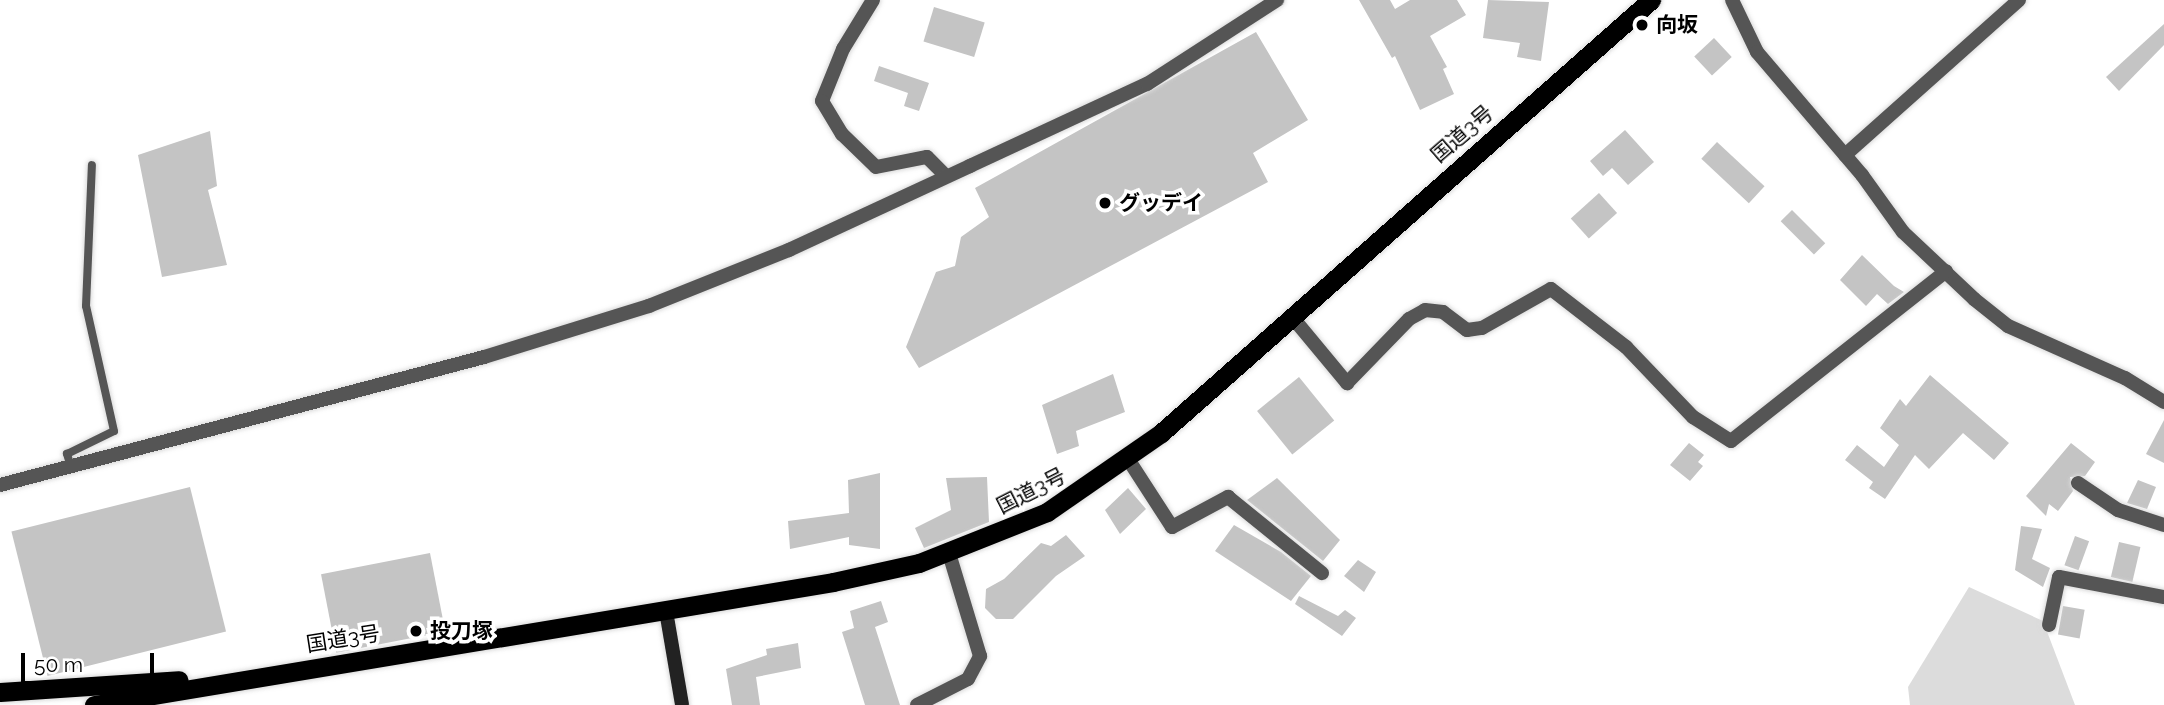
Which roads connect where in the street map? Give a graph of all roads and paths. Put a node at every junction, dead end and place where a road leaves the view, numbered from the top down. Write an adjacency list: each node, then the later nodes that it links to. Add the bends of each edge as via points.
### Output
1 (873, 0): 8 (street, via 843,49 822,101 842,134 876,167 927,157)
2 (1277, 0): 8 (street, via 1147,84)
3 (1651, 0): 10 (highway, 国道3号, via 1435,187)
4 (1732, 0): 6 (street, via 1757,52)
5 (2019, 0): 6 (street)
6 (1845, 155): 9 (street, via 1903,232)
7 (92, 164): 13 (lane, via 86,306 114,430 67,454)
8 (946, 176): 13 (street, via 789,250 649,306 484,358)
9 (1946, 271): 10 (street, via 1731,440 1693,417 1626,347 1551,289 1482,328 1467,330 1443,312 1425,310 1409,319 1347,383); 11 (street, via 2008,326 2125,378)
10 (1293, 318): 12 (highway, 国道3号)
11 (2164, 402)
12 (1128, 459): 17 (highway, 国道3号, via 1047,512); 18 (street, via 1172,527 1228,497)
13 (71, 467): 15 (street)
14 (2078, 483): 16 (street, via 2118,510)
15 (0, 485)
16 (2164, 525)
17 (949, 553): 20 (highway, 国道3号, via 833,582); 28 (street, via 980,656 968,679)
18 (1322, 573)
19 (2164, 597): 21 (street, via 2059,578)
20 (666, 611): 22 (highway, 国道3号); 27 (main road)
21 (2049, 625)
22 (264, 675): 24 (highway, 国道3号); 26 (highway, 国道3号)
23 (0, 686): 24 (street)
24 (21, 688): 25 (highway, 国道3号)
25 (0, 692)
26 (103, 704)
27 (682, 705)
28 (917, 705)

